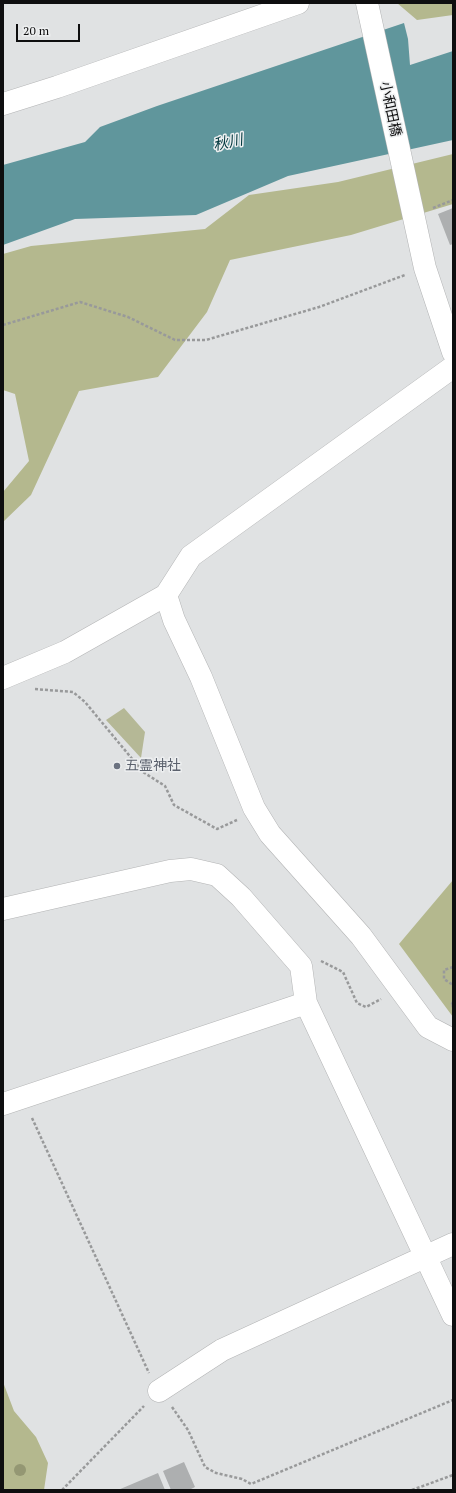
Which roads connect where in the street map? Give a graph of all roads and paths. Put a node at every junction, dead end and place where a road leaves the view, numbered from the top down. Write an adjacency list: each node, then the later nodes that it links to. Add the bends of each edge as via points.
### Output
1 (298, 3): 3 (street)
2 (366, 3): 4 (street, 小和田橋)
3 (3, 104)
4 (425, 268): 5 (path, via 319,307 206,340 175,340 128,317 80,302); 6 (street, 小和田橋)
5 (3, 325)
6 (453, 352)
7 (453, 367): 8 (street, via 191,556)
8 (166, 595): 9 (street, via 65,652); 11 (street, via 174,620 201,677)
9 (3, 678)
10 (33, 688): 11 (path, via 73,692 85,702 143,772 165,786 174,805 217,830 237,821)
11 (254, 808): 16 (street, via 270,834 361,936)
12 (3, 908): 13 (street, via 170,871 191,869 217,875 241,896)
13 (301, 966): 16 (path, via 313,959 326,962 343,972 357,1003 366,1007 381,1000 388,991); 18 (street)
14 (453, 967): 15 (path, via 444,970 444,979)
15 (453, 985)
16 (400, 989): 20 (street, via 428,1027)
17 (453, 1002): 19 (path)
18 (306, 1003): 21 (street); 24 (street)
19 (453, 1006)
20 (453, 1040)
21 (23, 1097): 22 (street); 26 (path)
22 (3, 1104)
23 (453, 1244): 24 (street)
24 (424, 1256): 25 (street); 26 (street, via 222,1350)
25 (453, 1315)
26 (159, 1391): 27 (path, via 188,1430 205,1467 251,1484); 29 (path)
27 (453, 1400)
28 (453, 1475): 30 (path)
29 (62, 1490)
30 (412, 1490)

